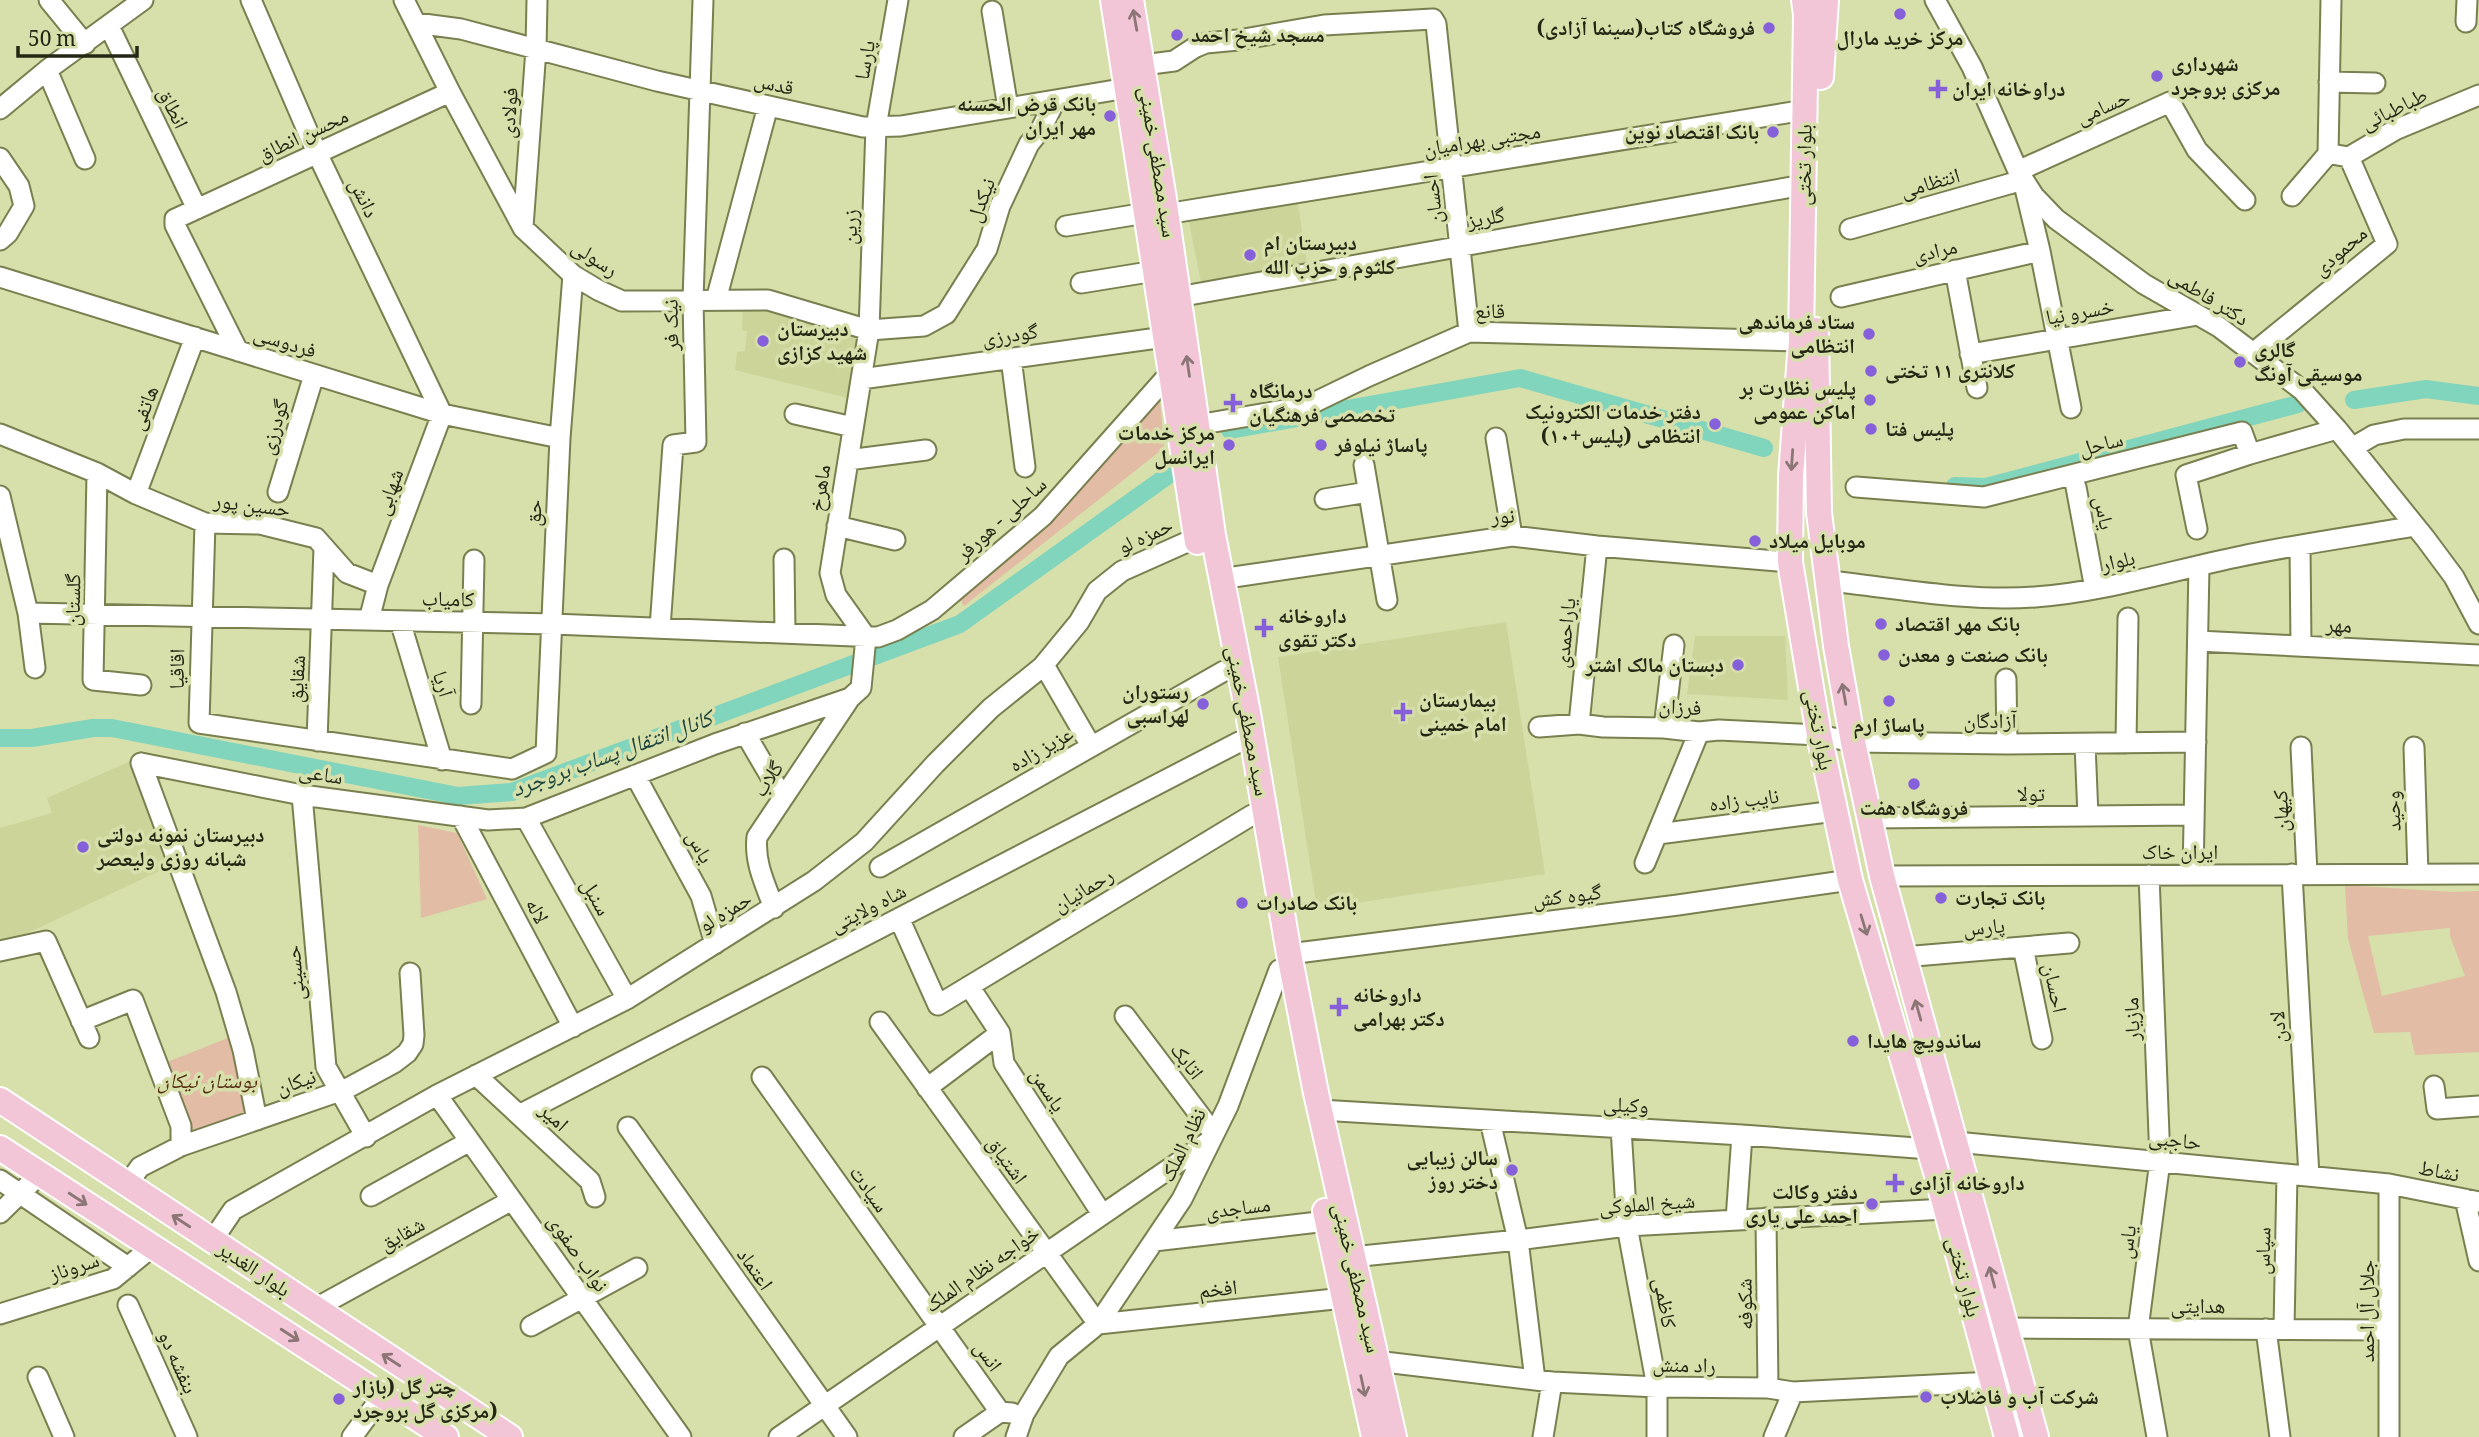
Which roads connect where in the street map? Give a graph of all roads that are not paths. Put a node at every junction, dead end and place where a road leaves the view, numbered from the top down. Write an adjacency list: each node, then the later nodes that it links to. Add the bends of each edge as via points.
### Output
1 (49, 0): 19 (street)
2 (144, 0): 18 (street)
3 (251, 0): 35 (street, دانش)
4 (404, 0): 17 (street, رسولی)
5 (537, 0): 20 (street, فولادی)
6 (703, 0): 26 (street, نیک فر)
7 (898, 0): 34 (street, پارسا)
8 (1113, 0): 25 (main road, سید مصطفی خمینی)
9 (1131, 0): 21 (main road, سید مصطفی خمینی, one-way to 9)
10 (1804, 0): 33 (main road, بلوار تختی)
11 (1826, 0): 119 (main road, بلوار تختی, via 1816,303 1819,513)
12 (1935, 0): 41 (street, دکتر فاطمی, via 1972,67)
13 (2331, 0): 23 (street)
14 (2467, 0): 16 (street)
15 (992, 11): 31 (street)
16 (2466, 22)
17 (416, 23): 20 (street, قدس, via 461,29); 27 (street, رسولی)
18 (109, 26): 19 (street); 45 (street, انطاق)
19 (85, 44): 22 (street)
20 (536, 49): 26 (street, قدس); 48 (street, فولادی)
21 (1143, 65): 40 (street, احسان, via 1174,61 1206,43 1324,25 1433,19); 46 (main road, سید مصطفی خمینی)
22 (47, 70): 32 (street); 39 (street)
23 (2329, 82): 24 (street); 36 (street)
24 (2375, 83)
25 (1127, 88): 29 (street, قدس); 46 (main road, سید مصطفی خمینی)
26 (701, 90): 30 (street, قدس); 60 (street, نیک فر)
27 (450, 92): 35 (street, محسن انطاق); 48 (street, رسولی)
28 (2479, 95): 37 (street, طباطبائی, via 2395,130)
29 (1055, 101): 31 (street, قدس); 62 (street, نیکدل, via 1000,206 987,249)
30 (768, 106): 34 (street, قدس); 61 (street)
31 (1008, 108): 34 (street, قدس)
32 (0, 109)
33 (1805, 110): 40 (street, مجتبی بهرامیان); 42 (main road, بلوار تختی)
34 (876, 127): 64 (street, زرین)
35 (317, 153): 45 (street, محسن انطاق); 80 (street, دانش)
36 (2328, 154): 37 (street, طباطبائی); 43 (street)
37 (2349, 157): 71 (street, محمودی, via 2387,244)
38 (0, 158): 50 (street, via 19,186 24,206)
39 (85, 159)
40 (1453, 167): 46 (street, مجتبی بهرامیان); 51 (street, احسان)
41 (2020, 175): 44 (street, حسامی, via 2170,102 2197,150); 49 (street, انتظامی); 52 (street); 63 (street, دکتر فاطمی, via 2056,219 2144,284)
42 (1803, 185): 51 (street, گلریز); 69 (main road, بلوار تختی)
43 (2292, 196)
44 (2245, 200)
45 (197, 209): 70 (street, محسن انطاق, via 175,219 175,225)
46 (1156, 213): 47 (street, مجتبی بهرامیان); 54 (main road, سید مصطفی خمینی); 58 (main road, سید مصطفی خمینی)
47 (1066, 226)
48 (523, 228): 55 (street, رسولی)
49 (1850, 229)
50 (0, 240)
51 (1460, 246): 58 (street, گلریز); 65 (street, احسان)
52 (2040, 251): 53 (street, مرادی); 68 (street)
53 (1955, 270): 59 (street, مرادی); 72 (street)
54 (1155, 271): 57 (street); 67 (main road, سید مصطفی خمینی)
55 (573, 275): 60 (street, رسولی, via 622,301); 87 (street, حق)
56 (0, 277): 66 (street, فردوسی)
57 (1081, 283)
58 (1178, 297): 78 (main road, سید مصطفی خمینی, one-way to 58)
59 (1841, 297)
60 (693, 300): 61 (street, رسولی); 133 (street, نیک فر, via 696,442 673,445)
61 (716, 300): 64 (street, رسولی, via 768,300)
62 (946, 314): 64 (street, رسولی, via 924,326)
63 (2198, 315): 68 (street, خسرو نیا); 71 (street, دکتر فاطمی)
64 (869, 330): 76 (street, ماهرخ)
65 (1469, 332): 69 (street, قانع); 82 (street, قانع, via 1307,406)
66 (195, 337): 70 (street, فردوسی); 100 (street, هاتفی)
67 (1165, 337): 73 (street, گودرزی); 74 (main road, سید مصطفی خمینی)
68 (2059, 339): 72 (street, خسرو نیا); 79 (street)
69 (1801, 341): 116 (main road, بلوار تختی, one-way to 116)
70 (239, 351): 75 (street, فردوسی)
71 (2253, 353): 84 (street, دکتر فاطمی, via 2302,390)
72 (1970, 354): 77 (street)
73 (1011, 358): 76 (street, گودرزی); 94 (street)
74 (1171, 372): 78 (main road, سید مصطفی خمینی); 135 (street, ساحلی - هورفر, via 1044,516 932,610)
75 (314, 374): 80 (street, فردوسی); 98 (street, گودرزی)
76 (861, 379): 83 (street, ماهرخ)
77 (1977, 388)
78 (1183, 397): 82 (main road, سید مصطفی خمینی); 108 (main road, سید مصطفی خمینی)
79 (2071, 408)
80 (442, 414): 87 (street, فردوسی); 120 (street, شهابی)
81 (795, 414): 83 (street)
82 (1197, 425): 118 (main road, سید مصطفی خمینی)
83 (853, 427): 92 (street, ماهرخ)
84 (2337, 429): 89 (street, دکتر فاطمی); 91 (street)
85 (2479, 429): 89 (street, via 2404,429 2374,435)
86 (0, 433): 95 (street, حسین پور)
87 (560, 438): 131 (street, حق)
88 (1496, 438): 107 (street)
89 (2352, 448): 105 (street, دکتر فاطمی)
90 (926, 450): 92 (street)
91 (2250, 454): 96 (street, ساحل, via 2242,432 1983,497); 106 (street, via 2186,475)
92 (848, 460): 104 (street, ماهرخ)
93 (1364, 465): 99 (street)
94 (1025, 467)
95 (97, 473): 100 (street, حسین پور); 124 (street, گلستان)
96 (1856, 487)
97 (2076, 487): 121 (street, یاس)
98 (278, 492)
99 (1368, 492): 102 (street); 113 (street)
100 (136, 494): 103 (street, حسین پور)
101 (0, 496): 123 (street)
102 (1325, 499)
103 (205, 523): 112 (street, حسین پور, via 260,524 316,538); 125 (street, اقاقیا)
104 (837, 526): 109 (street); 135 (street, ماهرخ, via 830,573 836,595)
105 (2415, 526): 111 (street, بلوار); 132 (street, دکتر فاطمی, via 2454,577)
106 (2197, 529)
107 (1512, 536): 110 (street, نور); 113 (street, نور)
108 (1196, 538): 140 (street, حمزه لو, via 1122,571 1097,591); 142 (main road, سید مصطفی خمینی)
109 (895, 540)
110 (1597, 546): 116 (street, نور); 147 (street, یاراحمدی)
111 (2300, 546): 117 (street, بلوار); 138 (street)
112 (324, 548): 120 (street, حسین پور, via 346,573); 127 (street)
113 (1379, 555): 118 (street, نور); 122 (street)
114 (784, 559): 134 (street)
115 (474, 561): 130 (street)
116 (1790, 562): 152 (main road, بلوار تختی)
117 (2199, 566): 121 (street, بلوار); 136 (street)
118 (1220, 579): 191 (main road, سید مصطفی خمینی, via 1248,713)
119 (1829, 581): 121 (street, بلوار, via 1984,597 2034,597); 155 (main road, بلوار تختی, one-way to 119)
120 (378, 585): 128 (street)
121 (2095, 589)
122 (1387, 600)
123 (28, 613): 124 (street, کامیاب); 141 (street)
124 (95, 614): 125 (street, کامیاب); 144 (street, گلستان, via 93,680)
125 (201, 617): 127 (street, کامیاب); 153 (street, اقاقیا, via 198,723)
126 (2128, 618): 157 (street)
127 (322, 619): 128 (street, کامیاب); 153 (street, شقایق)
128 (369, 620): 129 (street, کامیاب)
129 (400, 621): 130 (street, کامیاب); 163 (street, آریا)
130 (473, 622): 131 (street, کامیاب); 146 (street)
131 (552, 624): 133 (street, کامیاب); 163 (street, حق, via 546,752 512,769)
132 (2479, 624)
133 (660, 628): 134 (street, کامیاب)
134 (785, 634): 135 (street, کامیاب)
135 (866, 641): 145 (street)
136 (2198, 641): 138 (street, مهر); 156 (street)
137 (1674, 645): 149 (street)
138 (2301, 646): 139 (street, مهر)
139 (2479, 655)
140 (1044, 665): 160 (street); 184 (street, حمزه لو, via 934,764 864,842)
141 (35, 668)
142 (1224, 671): 154 (main road, سید مصطفی خمینی); 160 (street, عزیز زاده)
143 (2006, 679): 158 (street)
144 (141, 685)
145 (856, 693): 151 (street, ساعی); 166 (street, گلاب)
146 (471, 705)
147 (1579, 724): 148 (street, فرزان); 149 (street, فرزان)
148 (1539, 727)
149 (1664, 728): 150 (street, فرزان)
150 (1699, 732): 152 (street, فرزان); 174 (street)
151 (745, 733): 164 (street, ساعی); 166 (street)
152 (1819, 735): 155 (street, فرزان); 167 (main road, بلوار تختی)
153 (317, 741): 163 (street)
154 (1239, 742): 168 (main road, سید مصطفی خمینی); 185 (street, شاه ولایتی)
155 (1853, 742): 158 (street, آزادگان); 173 (main road, بلوار تختی)
156 (2196, 742): 157 (street, آزادگان); 169 (street)
157 (2126, 743): 159 (street, آزادگان)
158 (2007, 744): 159 (street, آزادگان)
159 (2085, 744): 171 (street)
160 (1091, 746): 176 (street, عزیز زاده)
161 (2301, 747): 177 (street, کیهان)
162 (2414, 747): 178 (street, وحید)
163 (442, 760)
164 (635, 775): 172 (street, ساعی); 187 (street, یاس, via 701,896)
165 (302, 794): 170 (street, ساعی); 204 (street, حسینی, via 326,1068); 210 (street, ساعی, via 141,763 226,992)
166 (783, 798): 184 (street, گلاب, via 757,836 755,850)
167 (1835, 811): 174 (street, نایب زاده); 183 (main road, بلوار تختی)
168 (1252, 814): 191 (main road, سید مصطفی خمینی); 193 (street, رحمانیان)
169 (2194, 815): 171 (street, تولا); 181 (street)
170 (461, 816): 172 (street, ساعی); 197 (street, لاله)
171 (2088, 816): 173 (street, تولا)
172 (526, 818): 194 (street, سنبل)
173 (1869, 818): 182 (main road, بلوار تختی)
174 (1658, 834): 175 (street)
175 (1645, 863)
176 (880, 867)
177 (2300, 874): 178 (street, ایران خاک); 181 (street, ایران خاک); 225 (street, لادن)
178 (2418, 874): 179 (street, ایران خاک)
179 (2479, 874)
180 (2149, 875): 181 (street, ایران خاک); 182 (street, ایران خاک); 222 (street, مازیار)
181 (2193, 875)
182 (1882, 876): 190 (main road, بلوار تختی)
183 (1850, 880): 191 (street, گیوه کش); 221 (main road, بلوار تختی, one-way to 221)
184 (774, 908): 187 (street, حمزه لو)
185 (899, 918): 193 (street, رحمانیان, via 938,1004); 209 (street, شاه ولایتی)
186 (2069, 943): 188 (street, پارس)
187 (715, 944): 194 (street, حمزه لو)
188 (2022, 947): 190 (street, پارس); 199 (street, احسان)
189 (0, 951): 219 (street, via 46,941 85,1029 133,1000 181,1126)
190 (1903, 957): 218 (main road, بلوار تختی, one-way to 190)
191 (1284, 962): 208 (main road, سید مصطفی خمینی); 216 (street, نظام الملک); 240 (main road, سید مصطفی خمینی)
192 (410, 973): 204 (street, نیکان, via 413,1044 394,1063)
193 (969, 986): 198 (street, یاسمن)
194 (626, 999): 197 (street, حمزه لو)
195 (1125, 1016): 216 (street, اتابک)
196 (880, 1022): 203 (street, اشتیاق)
197 (573, 1027): 200 (street, حمزه لو)
198 (1000, 1034): 203 (street); 237 (street, یاسمن, via 1004,1063)
199 (2042, 1040)
200 (476, 1075): 205 (street, حمزه لو); 209 (street, امیر)
201 (762, 1077): 262 (street, سیادت)
202 (2434, 1086): 207 (street, via 2437,1109)
203 (927, 1088): 246 (street, اشتیاق)
204 (340, 1091): 210 (street, نیکان); 215 (street, حسینی)
205 (437, 1095): 215 (street, حمزه لو); 217 (street, نواب صفوی)
206 (0, 1100): 228 (main road, بلوار الغدیر)
207 (2479, 1106)
208 (1320, 1110): 211 (street, وکیلی); 248 (main road, سید مصطفی خمینی)
209 (519, 1115): 231 (street, امیر, via 590,1181)
210 (257, 1120): 219 (street, نیکان)
211 (1490, 1121): 213 (street, وکیلی); 242 (street)
212 (628, 1127): 275 (street, اعتماد)
213 (1621, 1128): 214 (street, وکیلی); 241 (street, کاظمی)
214 (1742, 1135): 221 (street, وکیلی); 239 (street)
215 (366, 1137): 243 (street, حمزه لو, via 233,1210)
216 (1213, 1137): 237 (street, خواجه نظام الملک); 244 (street, نظام الملک, via 1182,1199)
217 (470, 1141): 230 (street); 232 (street, نواب صفوی)
218 (1956, 1142): 222 (street, حاجبی); 234 (main road, بلوار تختی)
219 (181, 1146): 228 (street, نیکان, via 140,1167)
220 (0, 1148): 223 (main road, بلوار الغدیر)
221 (1930, 1149): 235 (main road, بلوار تختی)
222 (2160, 1161): 224 (street, حاجبی); 264 (street, یاس)
223 (40, 1174): 229 (street); 245 (main road, بلوار الغدیر, one-way to 245)
224 (2287, 1174): 225 (street, حاجبی); 265 (street, سپاس)
225 (2309, 1176): 227 (street, حاجبی)
226 (0, 1180): 229 (street)
227 (2389, 1184): 233 (street, نشاط); 266 (street, جلال آل احمد)
228 (127, 1185): 243 (main road, بلوار الغدیر, one-way to 228)
229 (20, 1194): 236 (street); 250 (street)
230 (371, 1196)
231 (595, 1197)
232 (512, 1199): 254 (street, نواب صفوی); 258 (street, شقایق)
233 (2472, 1201): 249 (street)
234 (1973, 1207): 235 (main road); 263 (main road, بلوار تختی, one-way to 234)
235 (1946, 1209): 238 (street, شیخ الملوکی); 270 (main road, بلوار تختی)
236 (0, 1213)
237 (1102, 1214): 246 (street, خواجه نظام الملک)
238 (1766, 1218): 239 (street, شیخ الملوکی); 272 (street, شکوفه)
239 (1736, 1220): 241 (street, شیخ الملوکی)
240 (1327, 1221): 244 (street, مساجدی); 255 (main road, سید مصطفی خمینی)
241 (1627, 1226): 242 (street, شیخ الملوکی); 271 (street, کاظمی)
242 (1518, 1240): 248 (street, شیخ الملوکی); 269 (street)
243 (212, 1241): 247 (main road, بلوار الغدیر)
244 (1154, 1241): 260 (street, نظام الملک)
245 (152, 1247): 250 (street, سروناز); 253 (main road, بلوار الغدیر)
246 (1046, 1253): 260 (street, اشتیاق); 262 (street, خواجه نظام الملک)
247 (234, 1256): 252 (main road, بلوار الغدیر); 253 (main road)
248 (1352, 1256): 267 (main road, سید مصطفی خمینی)
249 (2479, 1261)
250 (128, 1268): 259 (street, سروناز, via 113,1279)
251 (637, 1268): 254 (street)
252 (266, 1278): 257 (main road); 258 (main road, بلوار الغدیر)
253 (213, 1285): 257 (main road, بلوار الغدیر)
254 (582, 1298): 261 (street); 283 (street, نواب صفوی)
255 (1344, 1298): 260 (street, افخم); 288 (main road, سید مصطفی خمینی, one-way to 288)
256 (128, 1305): 279 (street, بنفشه دو)
257 (248, 1307): 274 (main road, بلوار الغدیر, one-way to 274)
258 (314, 1309): 282 (main road, بلوار الغدیر, one-way to 258)
259 (0, 1314)
260 (1098, 1324): 277 (street, نظام الملک, via 1059,1356)
261 (531, 1326)
262 (939, 1327): 275 (street, خواجه نظام الملک); 276 (street, انس)
263 (2006, 1328): 264 (street, هدایتی); 294 (main road, بلوار تختی)
264 (2138, 1329): 265 (street, هدایتی); 295 (street, یاس)
265 (2275, 1329): 266 (street, هدایتی); 296 (street, سپاس)
266 (2389, 1330): 297 (street, جلال آل احمد)
267 (1376, 1361): 269 (street, راد منش); 289 (main road, سید مصطفی خمینی)
268 (38, 1377): 278 (street)
269 (1544, 1381): 271 (street, راد منش); 290 (street)
270 (1993, 1382): 273 (street, راد منش); 293 (main road, بلوار تختی)
271 (1657, 1387): 272 (street, راد منش); 291 (street, کاظمی)
272 (1768, 1388): 273 (street, راد منش)
273 (1793, 1392): 292 (street)
274 (383, 1395): 280 (street); 281 (main road, بلوار الغدیر)
275 (824, 1406): 284 (street, خواجه نظام الملک); 285 (street, اعتماد)
276 (1000, 1412): 277 (street); 286 (street)
277 (1024, 1413): 287 (street, نظام الملک)
278 (64, 1437)
279 (187, 1437)
280 (352, 1437)
281 (446, 1437)
282 (510, 1437)
283 (681, 1437)
284 (779, 1437)
285 (847, 1437)
286 (964, 1437)
287 (1016, 1437)
288 (1374, 1437)
289 (1394, 1437)
290 (1543, 1437)
291 (1657, 1437)
292 (1774, 1437)
293 (2007, 1437)
294 (2036, 1437)
295 (2157, 1437)
296 (2280, 1437)
297 (2389, 1437)

